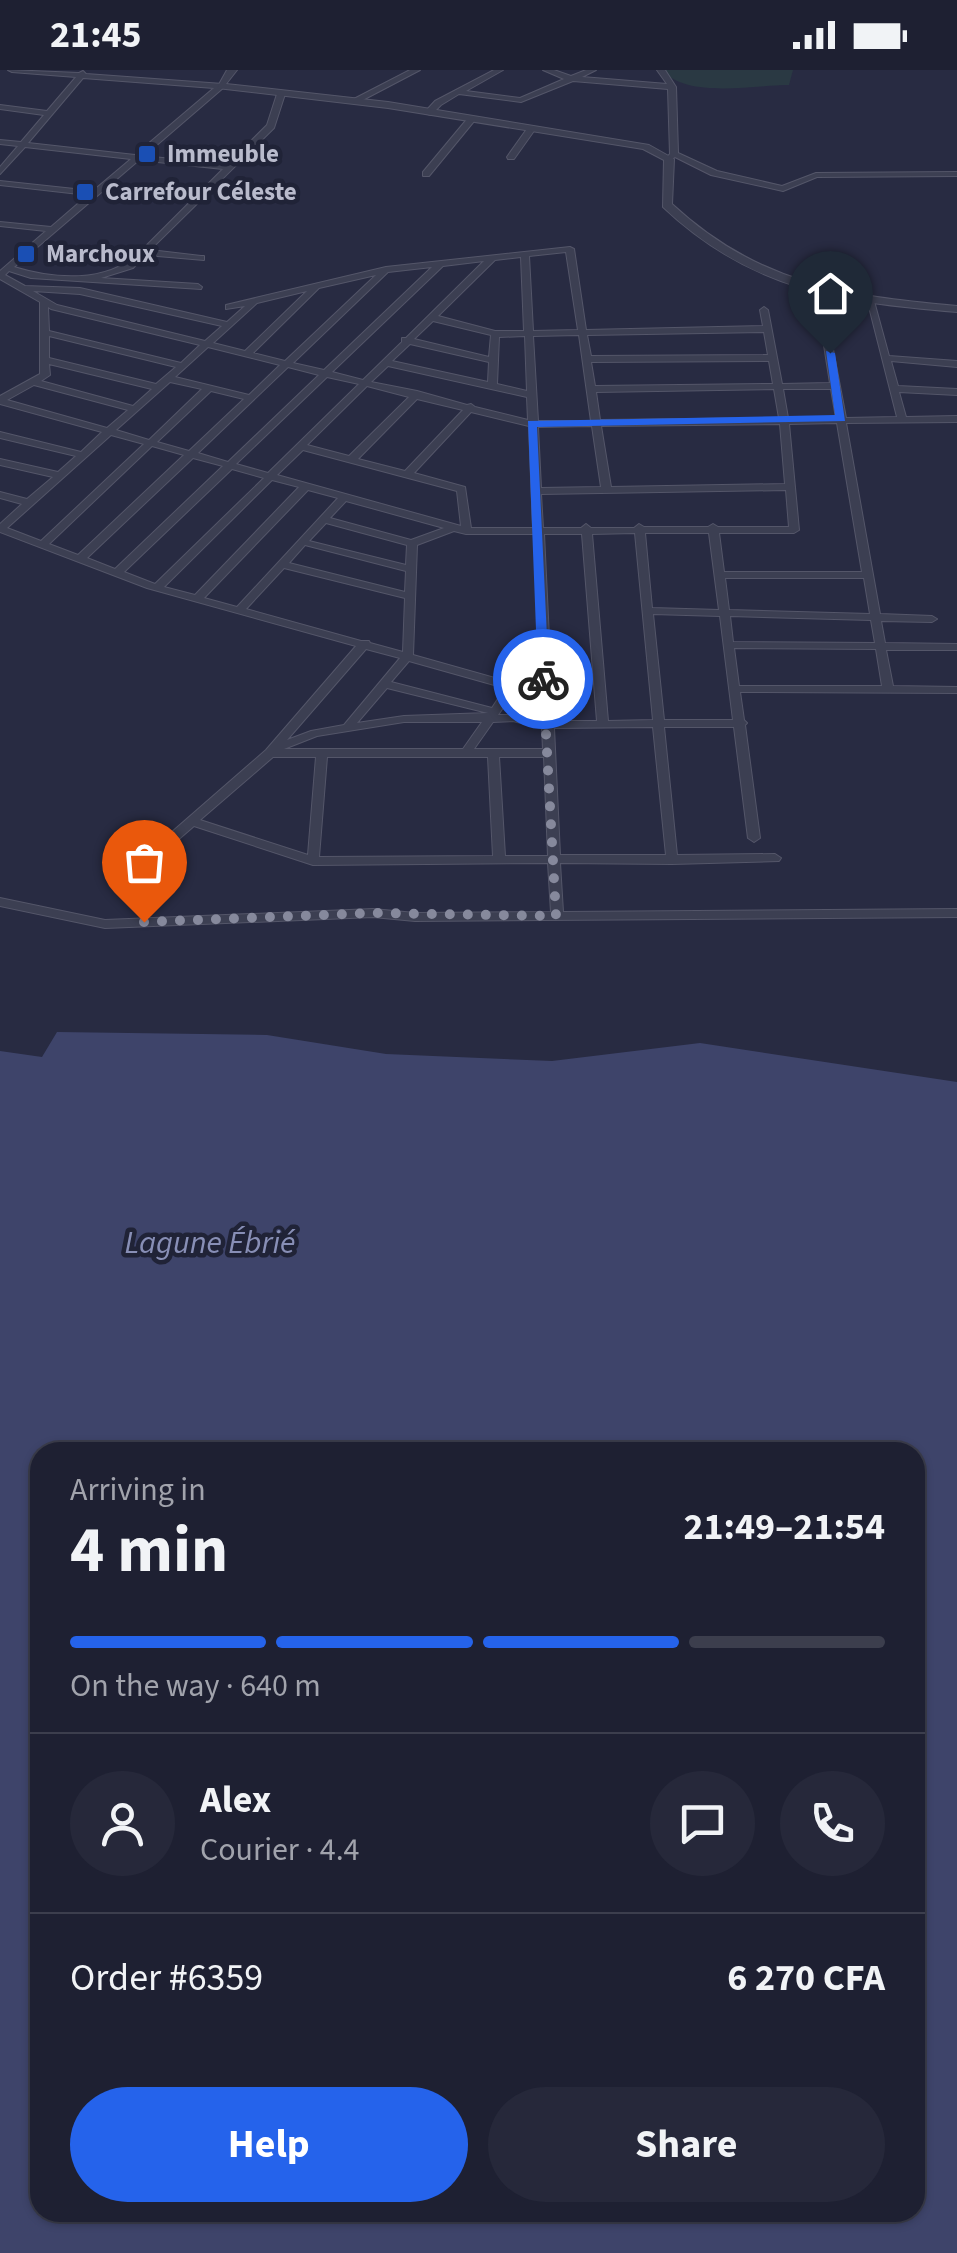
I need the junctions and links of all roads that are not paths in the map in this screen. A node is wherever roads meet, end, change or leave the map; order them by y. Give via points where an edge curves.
1 (12, 70) edge
2 (232, 70) edge
3 (416, 70) edge
4 (498, 70) edge
5 (548, 70) edge
6 (592, 70) edge
7 (661, 70) edge
8 (84, 72) edge
9 (568, 78) junction
10 (220, 86) junction
11 (672, 87) junction
12 (457, 92) junction
13 (281, 94) junction
14 (354, 102) junction
15 (0, 107) edge
16 (48, 113) junction
17 (428, 113) junction
18 (471, 120) junction
19 (532, 128) junction
20 (0, 142) edge
21 (21, 145) junction
22 (139, 156) junction
23 (671, 156) junction
24 (511, 157) dead end
25 (226, 168) junction
26 (0, 172) edge
27 (426, 174) dead end
28 (957, 174) edge
29 (0, 183) edge
30 (90, 193) junction
31 (0, 224) edge
32 (48, 229) junction
33 (141, 252) junction
34 (525, 253) junction
35 (493, 256) junction
36 (201, 258) dead end
37 (440, 263) junction
38 (386, 270) junction
39 (2, 273) edge
40 (94, 277) junction
41 (318, 286) junction
42 (198, 287) dead end
43 (22, 288) junction
44 (255, 301) junction
45 (870, 301) junction
46 (44, 302) junction
47 (229, 307) dead end
48 (957, 309) edge
49 (764, 310) dead end
50 (430, 316) junction
51 (824, 320) dead end
52 (230, 325) junction
53 (767, 329) junction
54 (43, 332) junction
55 (582, 332) junction
56 (496, 334) junction
57 (530, 334) junction
58 (406, 340) junction
59 (209, 344) junction
60 (247, 354) junction
61 (772, 358) junction
62 (885, 358) junction
63 (586, 359) junction
64 (46, 360) junction
65 (492, 360) junction
66 (384, 362) junction
67 (285, 363) junction
68 (957, 364) edge
69 (184, 366) junction
70 (326, 372) junction
71 (170, 379) junction
72 (366, 381) junction
73 (34, 382) junction
74 (492, 386) junction
75 (835, 386) junction
76 (777, 387) junction
77 (160, 388) junction
78 (209, 388) junction
79 (591, 389) junction
80 (894, 390) junction
81 (957, 392) edge
82 (417, 394) junction
83 (528, 394) junction
84 (247, 398) junction
85 (0, 400) edge
86 (470, 407) junction
87 (135, 409) junction
88 (841, 418) junction
89 (957, 419) edge
90 (902, 420) junction
91 (784, 421) junction
92 (596, 423) junction
93 (532, 424) junction
94 (108, 431) junction
95 (0, 435) edge
96 (147, 443) junction
97 (303, 446) junction
98 (187, 454) junction
99 (83, 455) junction
100 (352, 459) junction
101 (0, 462) edge
102 (230, 465) junction
103 (407, 475) junction
104 (61, 476) junction
105 (272, 478) junction
106 (305, 487) junction
107 (791, 487) junction
108 (606, 489) junction
109 (537, 491) junction
110 (0, 495) edge
111 (345, 496) junction
112 (30, 503) junction
113 (324, 519) junction
114 (586, 527) junction
115 (639, 527) junction
116 (713, 527) junction
117 (536, 528) junction
118 (460, 529) junction
119 (303, 542) junction
120 (412, 543) junction
121 (43, 544) junction
122 (79, 560) junction
123 (282, 564) junction
124 (412, 569) junction
125 (116, 573) junction
126 (720, 574) junction
127 (868, 575) junction
128 (159, 586) junction
129 (410, 596) junction
130 (199, 597) junction
131 (241, 608) junction
132 (725, 610) junction
133 (646, 611) junction
134 (876, 616) junction
135 (932, 619) dead end
136 (365, 643) junction
137 (730, 644) junction
138 (880, 646) junction
139 (957, 647) edge
140 (408, 655) junction
141 (385, 684) junction
142 (512, 686) junction
143 (736, 689) junction
144 (888, 690) junction
145 (957, 690) edge
146 (544, 695) junction
147 (493, 715) junction
148 (741, 723) junction
149 (603, 724) junction
150 (657, 724) junction
151 (546, 726) junction
152 (348, 727) junction
153 (271, 752) junction
154 (322, 753) junction
155 (466, 753) junction
156 (493, 753) junction
157 (547, 753) junction
158 (191, 821) junction
159 (754, 838) dead end
160 (161, 848) dead end
161 (775, 858) dead end
162 (554, 859) junction
163 (313, 860) junction
164 (499, 860) junction
165 (672, 860) junction
166 (0, 902) edge
167 (957, 913) edge
168 (556, 916) junction

1 - 8 street
2 - 10 street
3 - 14 street
4 - 12 street
5 - 9 street
6 - 9 street
7 - 11 street
8 - 10 street
8 - 16 street
9 - 11 street
9 - 12 street via 521,100
10 - 13 street
10 - 22 street
11 - 23 street
12 - 17 street
13 - 14 street
13 - 25 street via 271,126
14 - 17 street
15 - 16 street
16 - 21 street
17 - 18 street
18 - 19 street
18 - 27 street
19 - 23 street via 613,139
19 - 24 street
20 - 21 street
21 - 22 street
21 - 26 street
22 - 25 street
22 - 30 street
23 - 28 street via 783,189 816,175
23 - 45 street via 667,206 680,220 761,271
25 - 33 street
29 - 30 street
30 - 32 street
31 - 32 street
32 - 39 street
33 - 36 street
33 - 40 street via 130,266
34 - 35 street
34 - 55 street via 570,249
34 - 57 street
35 - 37 street
35 - 50 street
37 - 38 street
37 - 70 street
38 - 41 street
38 - 67 street
39 - 40 street
39 - 43 street
40 - 42 street
41 - 44 street
41 - 60 street
43 - 46 street
43 - 52 street via 80,291
44 - 47 street
44 - 52 street
45 - 48 street
45 - 62 street
46 - 54 street
46 - 59 street
49 - 53 street
50 - 56 street
50 - 58 street
51 - 75 street
52 - 59 street
53 - 55 street
53 - 61 street
54 - 64 street
54 - 69 street
55 - 57 street
55 - 63 street
56 - 57 street
56 - 65 street
57 - 83 street
58 - 65 street
58 - 66 street
59 - 60 street
59 - 69 street
60 - 67 street
61 - 63 street
61 - 76 street
62 - 68 street
62 - 80 street
63 - 79 street
64 - 73 street via 46,375
64 - 77 street
65 - 74 street
66 - 72 street
66 - 74 street
67 - 70 street
67 - 84 street
69 - 71 street
70 - 72 street
70 - 102 street
71 - 77 street
71 - 78 street
72 - 82 street
72 - 97 street
73 - 85 street
73 - 87 street
74 - 83 street
75 - 76 street
75 - 88 street
76 - 79 street
76 - 91 street
77 - 87 street
78 - 84 street
78 - 96 street
79 - 92 street
80 - 81 street
80 - 90 street
82 - 86 street
82 - 100 street
83 - 93 street
84 - 98 street
85 - 94 street
86 - 93 street
86 - 103 street
87 - 94 street
88 - 90 street
88 - 91 street
88 - 127 street
89 - 90 street
91 - 92 street
91 - 107 street
92 - 93 street
92 - 108 street
93 - 109 street
94 - 96 street
94 - 99 street
95 - 99 street
96 - 98 street
96 - 121 street
97 - 100 street
97 - 105 street
98 - 102 street
98 - 122 street
99 - 104 street
100 - 103 street
101 - 104 street
102 - 105 street
102 - 125 street
103 - 118 street via 462,489
104 - 112 street
105 - 106 street
105 - 128 street
106 - 111 street
106 - 130 street
107 - 108 street
107 - 116 street via 794,530
108 - 109 street
109 - 117 street
110 - 112 street
111 - 113 street
111 - 118 street
112 - 121 street via 0,529
113 - 119 street
113 - 120 street
114 - 115 street
114 - 117 street
114 - 149 street
115 - 116 street
115 - 133 street
116 - 126 street
117 - 118 street
117 - 146 street
118 - 120 street
119 - 123 street
119 - 124 street
120 - 124 street
121 - 122 street
122 - 125 street
123 - 129 street
123 - 131 street
124 - 129 street
125 - 128 street
126 - 127 street
126 - 132 street
127 - 134 street
128 - 130 street
129 - 140 street
130 - 131 street
131 - 136 street
132 - 133 street
132 - 134 street
132 - 137 street
133 - 150 street
134 - 135 street
134 - 138 street
136 - 140 street
136 - 153 street
137 - 138 street
137 - 143 street
138 - 139 street
138 - 144 street
140 - 141 street
140 - 142 street
141 - 147 street
141 - 152 street
142 - 146 street
142 - 147 street
143 - 144 street
143 - 148 street
144 - 145 street
146 - 151 street
147 - 151 street
147 - 152 street
147 - 155 street
148 - 150 street
148 - 159 street
149 - 150 street
149 - 151 street
150 - 165 street
151 - 157 street
152 - 153 street via 296,738
153 - 154 street
153 - 158 street
154 - 155 street
154 - 163 street
155 - 156 street
156 - 157 street
156 - 164 street
157 - 162 street
158 - 160 street
158 - 163 street
161 - 165 street
162 - 164 street
162 - 165 street
162 - 168 street
163 - 164 street
166 - 168 street via 106,924 373,913
167 - 168 street

